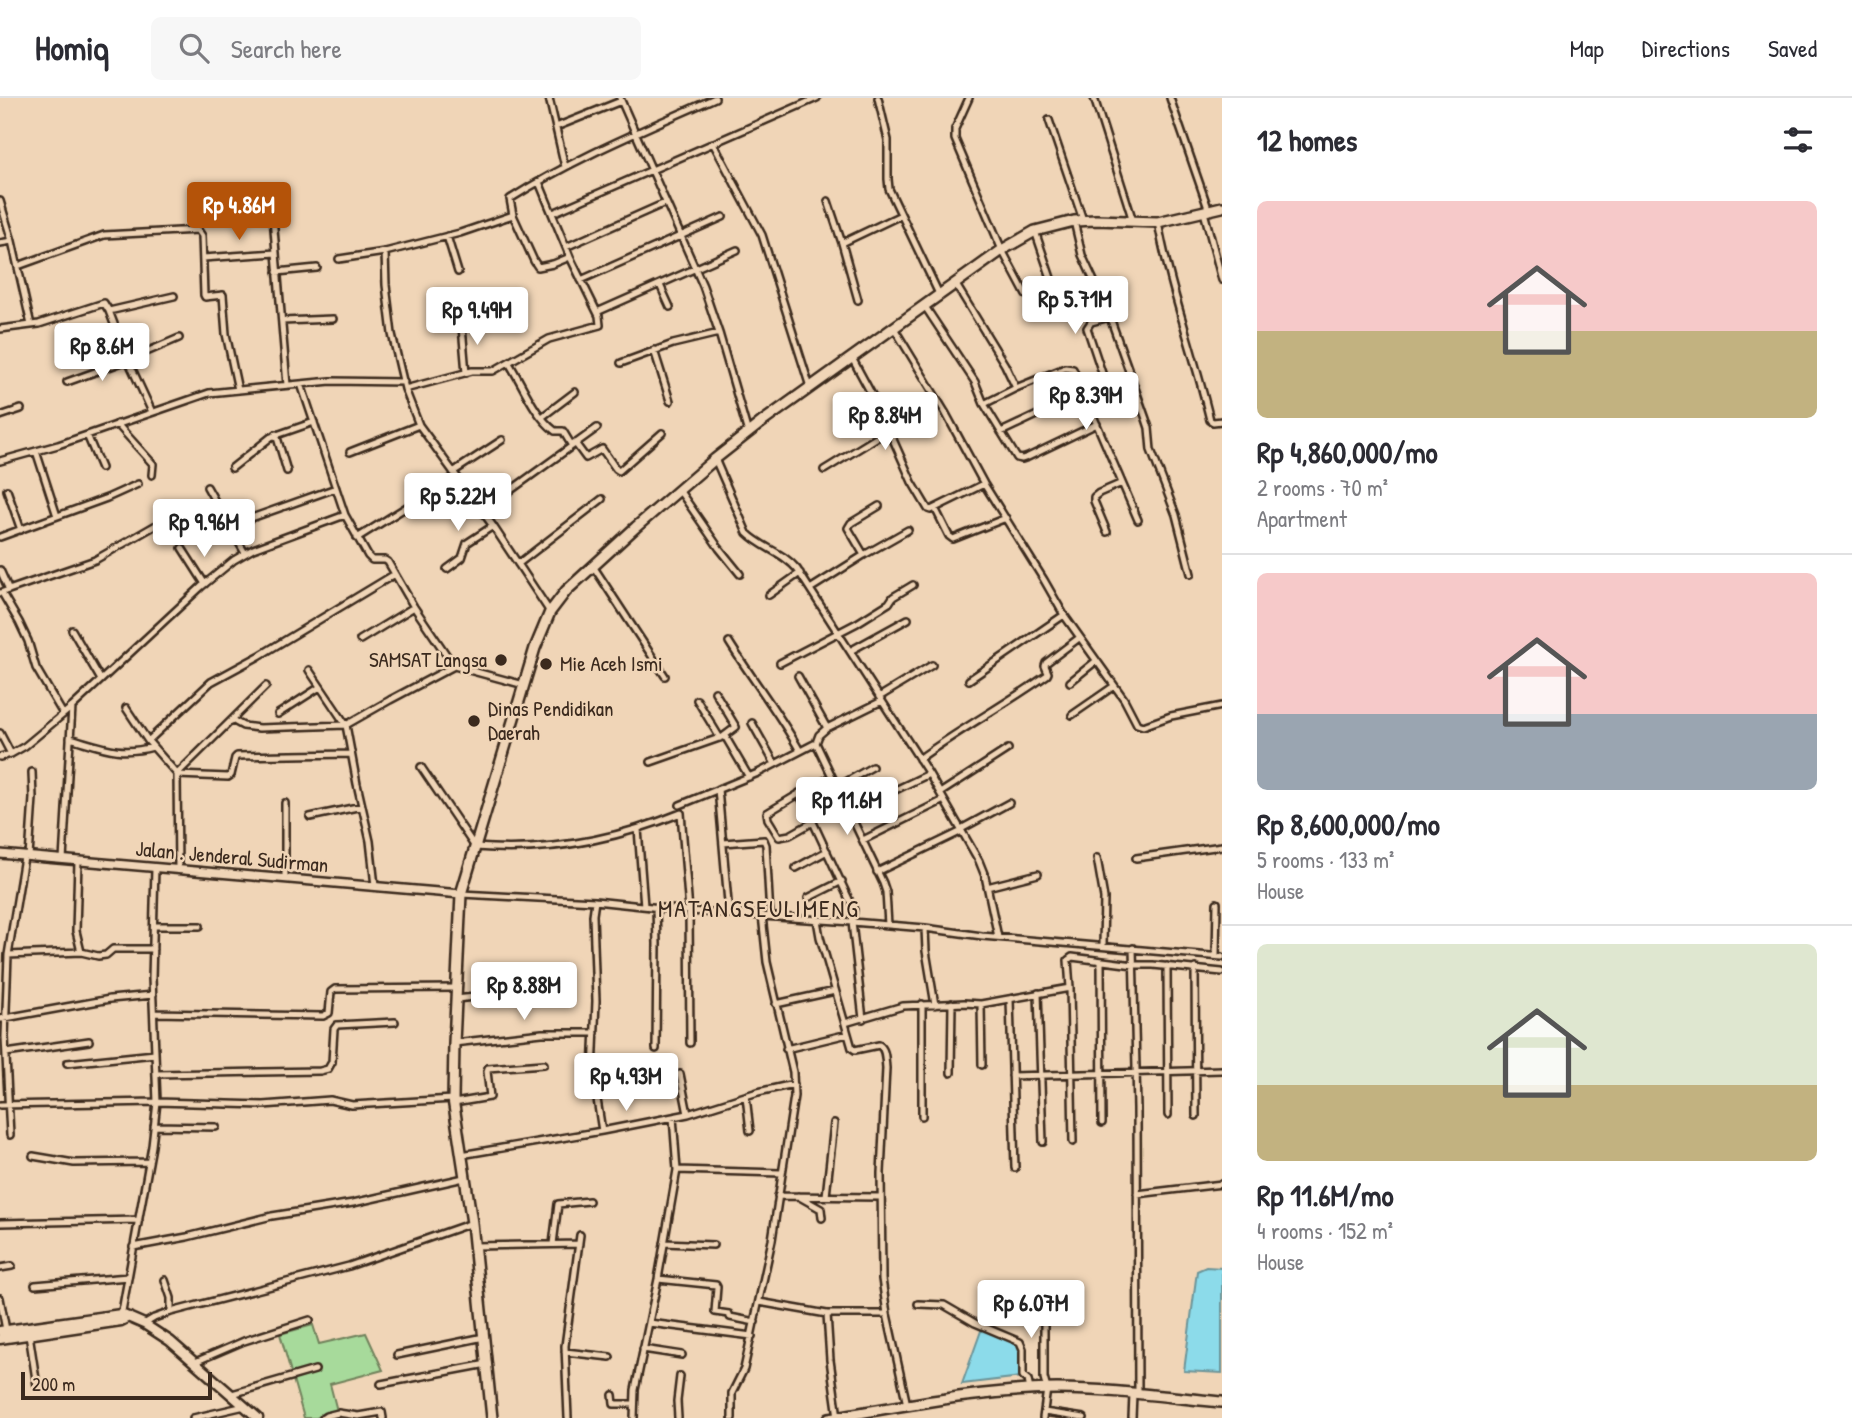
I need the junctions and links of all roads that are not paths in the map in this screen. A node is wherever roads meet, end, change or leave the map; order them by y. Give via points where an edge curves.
1 (549, 98) edge
2 (715, 98) edge
3 (817, 98) edge
4 (878, 98) edge
5 (969, 98) edge
6 (1094, 98) edge
7 (1171, 98) edge
8 (620, 99) edge
9 (1049, 120) dead end
10 (556, 127) junction
11 (635, 133) junction
12 (713, 143) junction
13 (565, 167) junction
14 (652, 170) junction
15 (539, 181) junction
16 (0, 201) edge
17 (828, 201) dead end
18 (665, 202) junction
19 (1222, 207) edge
20 (1206, 211) junction
21 (553, 213) junction
22 (513, 215) junction
23 (901, 215) junction
24 (273, 217) dead end
25 (723, 217) dead end
26 (1078, 220) junction
27 (1133, 221) junction
28 (1158, 222) junction
29 (1035, 231) junction
30 (681, 235) junction
31 (447, 236) junction
32 (12, 242) junction
33 (0, 243) edge
34 (842, 243) junction
35 (566, 247) junction
36 (737, 250) dead end
37 (1002, 250) junction
38 (385, 252) junction
39 (276, 253) junction
40 (570, 257) junction
41 (203, 258) junction
42 (339, 259) dead end
43 (18, 266) junction
44 (695, 267) junction
45 (317, 268) dead end
46 (277, 271) junction
47 (458, 272) dead end
48 (582, 280) junction
49 (1222, 280) edge
50 (1052, 281) dead end
51 (955, 283) junction
52 (660, 285) junction
53 (939, 294) junction
54 (1026, 295) dead end
55 (174, 296) dead end
56 (858, 300) dead end
57 (924, 305) junction
58 (491, 306) dead end
59 (670, 307) dead end
60 (109, 311) junction
61 (597, 312) junction
62 (1110, 317) junction
63 (333, 319) dead end
64 (282, 321) junction
65 (31, 325) junction
66 (894, 328) junction
67 (0, 329) edge
68 (719, 333) junction
69 (179, 338) dead end
70 (654, 351) junction
71 (852, 358) junction
72 (128, 360) junction
73 (509, 363) junction
74 (621, 363) dead end
75 (466, 373) junction
76 (67, 382) dead end
77 (1105, 382) dead end
78 (301, 384) junction
79 (287, 386) junction
80 (405, 386) junction
81 (810, 387) junction
82 (1016, 388) junction
83 (237, 390) junction
84 (575, 392) dead end
85 (1084, 393) junction
86 (670, 401) dead end
87 (984, 404) junction
88 (21, 409) dead end
89 (152, 412) junction
90 (0, 416) edge
91 (542, 417) junction
92 (1222, 421) edge
93 (314, 422) junction
94 (117, 424) junction
95 (1097, 424) junction
96 (419, 425) junction
97 (597, 428) dead end
98 (889, 430) junction
99 (748, 432) junction
100 (1001, 432) junction
101 (662, 433) dead end
102 (87, 435) junction
103 (276, 435) junction
104 (502, 440) dead end
105 (573, 445) junction
106 (36, 451) junction
107 (350, 452) dead end
108 (715, 459) junction
109 (0, 461) edge
110 (101, 468) dead end
111 (232, 468) dead end
112 (824, 470) dead end
113 (287, 471) dead end
114 (455, 474) junction
115 (152, 475) dead end
116 (1122, 483) junction
117 (138, 484) dead end
118 (984, 484) junction
119 (207, 487) dead end
120 (336, 488) junction
121 (6, 490) dead end
122 (679, 490) junction
123 (602, 499) dead end
124 (879, 506) dead end
125 (935, 508) junction
126 (184, 509) dead end
127 (482, 511) junction
128 (345, 515) junction
129 (57, 516) junction
130 (1006, 518) junction
131 (1138, 520) dead end
132 (229, 526) junction
133 (493, 526) junction
134 (21, 530) junction
135 (908, 530) dead end
136 (1107, 532) dead end
137 (0, 537) edge
138 (357, 538) junction
139 (181, 548) dead end
140 (245, 554) junction
141 (864, 555) junction
142 (518, 564) junction
143 (593, 566) junction
144 (447, 569) dead end
145 (0, 570) edge
146 (800, 573) junction
147 (395, 574) junction
148 (740, 574) dead end
149 (1191, 574) dead end
150 (205, 584) junction
151 (912, 585) dead end
152 (810, 589) junction
153 (9, 590) junction
154 (1, 593) edge
155 (769, 596) dead end
156 (414, 607) junction
157 (550, 612) junction
158 (1063, 615) junction
159 (908, 619) dead end
160 (72, 629) dead end
161 (838, 632) junction
162 (1079, 638) junction
163 (360, 640) dead end
164 (729, 642) dead end
165 (850, 651) junction
166 (1096, 662) junction
167 (780, 663) dead end
168 (932, 665) dead end
169 (454, 666) junction
170 (309, 670) dead end
171 (665, 676) dead end
172 (798, 676) dead end
173 (101, 680) junction
174 (969, 680) dead end
175 (1070, 682) dead end
176 (524, 685) junction
177 (266, 686) dead end
178 (1114, 686) junction
179 (320, 687) junction
180 (715, 692) dead end
181 (697, 699) dead end
182 (881, 699) junction
183 (1222, 706) edge
184 (72, 707) junction
185 (127, 708) dead end
186 (63, 714) junction
187 (278, 714) dead end
188 (1072, 715) dead end
189 (232, 720) junction
190 (752, 723) dead end
191 (346, 725) junction
192 (827, 729) junction
193 (0, 733) edge
194 (722, 737) junction
195 (70, 738) junction
196 (148, 741) junction
197 (816, 743) junction
198 (153, 747) junction
199 (1008, 749) dead end
200 (800, 751) junction
201 (11, 754) junction
202 (351, 754) junction
203 (0, 757) edge
204 (919, 759) junction
205 (651, 762) dead end
206 (775, 764) junction
207 (421, 767) dead end
208 (872, 767) dead end
209 (32, 772) dead end
210 (177, 774) junction
211 (929, 774) junction
212 (749, 777) junction
213 (832, 777) junction
214 (837, 787) junction
215 (718, 789) junction
216 (799, 793) junction
217 (940, 793) junction
218 (944, 800) junction
219 (285, 803) dead end
220 (1009, 803) dead end
221 (680, 805) dead end
222 (362, 806) junction
223 (849, 813) junction
224 (310, 817) dead end
225 (813, 822) junction
226 (638, 829) junction
227 (961, 830) junction
228 (863, 840) junction
229 (723, 843) junction
230 (1222, 846) edge
231 (475, 847) junction
232 (827, 851) junction
233 (0, 854) edge
234 (27, 857) junction
235 (1097, 858) dead end
236 (1136, 858) dead end
237 (63, 860) junction
238 (78, 861) junction
239 (796, 867) dead end
240 (155, 868) junction
241 (178, 870) junction
242 (877, 872) junction
243 (1038, 874) dead end
244 (285, 879) junction
245 (842, 881) junction
246 (375, 886) junction
247 (987, 887) junction
248 (461, 894) junction
249 (808, 898) dead end
250 (595, 903) junction
251 (1217, 903) dead end
252 (644, 906) junction
253 (656, 909) junction
254 (689, 912) junction
255 (729, 914) junction
256 (770, 916) junction
257 (762, 918) junction
258 (817, 920) junction
259 (852, 922) junction
260 (888, 925) junction
261 (154, 926) junction
262 (200, 926) dead end
263 (925, 928) junction
264 (998, 937) junction
265 (1068, 943) junction
266 (1103, 945) junction
267 (153, 949) junction
268 (1134, 949) junction
269 (81, 952) junction
270 (8, 956) junction
271 (1219, 956) edge
272 (1101, 961) junction
273 (1134, 962) junction
274 (1068, 964) junction
275 (0, 965) edge
276 (7, 966) junction
277 (1167, 966) junction
278 (1195, 968) junction
279 (1222, 972) edge
280 (457, 988) junction
281 (1070, 988) junction
282 (835, 991) junction
283 (520, 992) dead end
284 (1038, 993) junction
285 (153, 995) junction
286 (456, 999) junction
287 (1010, 999) junction
288 (952, 1003) junction
289 (776, 1004) junction
290 (922, 1004) junction
291 (981, 1004) junction
292 (935, 1005) junction
293 (154, 1013) junction
294 (3, 1019) edge
295 (863, 1019) junction
296 (395, 1022) dead end
297 (845, 1023) junction
298 (595, 1033) junction
299 (848, 1034) junction
300 (89, 1041) dead end
301 (454, 1043) junction
302 (690, 1043) dead end
303 (656, 1049) dead end
304 (786, 1049) junction
305 (6, 1053) junction
306 (155, 1054) junction
307 (67, 1063) dead end
308 (544, 1064) dead end
309 (982, 1065) dead end
310 (1222, 1070) edge
311 (1195, 1071) junction
312 (1136, 1072) junction
313 (1167, 1072) junction
314 (951, 1073) dead end
315 (1101, 1073) junction
316 (156, 1074) junction
317 (680, 1074) dead end
318 (1071, 1074) junction
319 (1041, 1075) junction
320 (1012, 1076) junction
321 (794, 1084) junction
322 (746, 1096) junction
323 (453, 1101) junction
324 (157, 1102) junction
325 (0, 1105) edge
326 (8, 1105) junction
327 (688, 1114) junction
328 (1168, 1115) dead end
329 (922, 1116) dead end
330 (1196, 1116) dead end
331 (673, 1117) junction
332 (834, 1123) dead end
333 (1102, 1123) dead end
334 (154, 1126) junction
335 (216, 1127) dead end
336 (602, 1131) junction
337 (750, 1131) dead end
338 (10, 1135) dead end
339 (1043, 1142) dead end
340 (1073, 1142) dead end
341 (461, 1155) junction
342 (33, 1156) dead end
343 (149, 1162) junction
344 (1015, 1168) dead end
345 (677, 1170) junction
346 (781, 1173) junction
347 (464, 1178) junction
348 (1222, 1184) edge
349 (1137, 1194) junction
350 (778, 1196) junction
351 (798, 1196) junction
352 (826, 1196) junction
353 (880, 1197) junction
354 (589, 1201) dead end
355 (822, 1218) dead end
356 (139, 1220) junction
357 (0, 1223) edge
358 (472, 1223) junction
359 (580, 1235) dead end
360 (554, 1244) junction
361 (579, 1244) junction
362 (664, 1244) junction
363 (713, 1245) dead end
364 (474, 1246) junction
365 (134, 1247) junction
366 (12, 1266) dead end
367 (0, 1268) edge
368 (128, 1277) junction
369 (658, 1279) junction
370 (165, 1280) dead end
371 (35, 1285) dead end
372 (1042, 1287) dead end
373 (0, 1298) edge
374 (759, 1302) junction
375 (918, 1304) dead end
376 (171, 1312) junction
377 (827, 1314) junction
378 (887, 1314) junction
379 (123, 1317) junction
380 (310, 1320) dead end
381 (755, 1322) junction
382 (649, 1323) junction
383 (144, 1324) junction
384 (3, 1330) edge
385 (29, 1335) junction
386 (752, 1336) junction
387 (484, 1337) junction
388 (0, 1339) edge
389 (643, 1349) junction
390 (565, 1352) junction
391 (397, 1355) dead end
392 (682, 1355) dead end
393 (610, 1357) dead end
394 (194, 1362) junction
395 (486, 1364) junction
396 (315, 1370) dead end
397 (680, 1376) dead end
398 (381, 1384) dead end
399 (37, 1385) dead end
400 (1030, 1390) junction
401 (1047, 1390) junction
402 (232, 1394) junction
403 (1136, 1394) junction
404 (613, 1395) dead end
405 (1222, 1402) edge
406 (634, 1404) junction
407 (907, 1405) junction
408 (244, 1406) junction
409 (1043, 1415) edge
410 (833, 1417) edge
411 (195, 1418) edge
412 (258, 1418) edge
413 (323, 1418) edge
414 (383, 1418) edge
415 (492, 1418) edge
416 (568, 1418) edge
417 (634, 1418) edge
418 (678, 1418) edge
419 (732, 1418) edge
420 (1084, 1418) edge
421 (1132, 1418) edge

1 - 10 street
2 - 11 street
3 - 12 street
4 - 23 street via 888,140 888,184
5 - 37 street via 954,136
6 - 27 street
7 - 20 street
8 - 10 street
8 - 11 street
9 - 26 street
10 - 13 street
11 - 13 street
11 - 14 street
12 - 14 street
12 - 81 street via 762,235
13 - 15 street
14 - 18 street
14 - 21 street
15 - 21 street
15 - 22 street via 510,199
16 - 32 street
17 - 34 street
18 - 30 street
18 - 35 street
19 - 20 highway
20 - 28 highway
20 - 49 street
21 - 35 street
22 - 31 street
22 - 40 street via 537,266
23 - 34 street
23 - 53 street
24 - 39 street
25 - 30 street
26 - 27 highway
26 - 29 highway
26 - 62 street via 1082,255
27 - 28 highway
28 - 92 street via 1210,420
29 - 37 highway
29 - 50 street
30 - 44 street
30 - 48 street
31 - 38 street
31 - 47 street
32 - 33 street
32 - 43 street
34 - 56 street
35 - 40 street
36 - 44 street
37 - 51 highway
37 - 54 street
38 - 42 street
38 - 80 street via 391,334
39 - 41 street
39 - 46 street
40 - 48 street
41 - 43 street via 201,233 192,230 104,235
41 - 83 street via 204,296 223,295
43 - 65 street
44 - 52 street
44 - 68 street
45 - 46 street
46 - 64 street
48 - 61 street
51 - 53 highway
51 - 82 street
52 - 59 street
52 - 61 street
53 - 57 highway
55 - 60 street
57 - 66 highway
57 - 87 street via 971,374
58 - 75 street via 461,315
60 - 65 street via 102,303
60 - 72 street
61 - 73 street via 599,326 549,339
62 - 77 street via 1091,322 1087,328
62 - 149 street via 1148,425 1151,450 1176,515
63 - 64 street
64 - 79 street
65 - 67 street
66 - 71 highway
66 - 118 street
68 - 70 street
68 - 99 street
69 - 72 street
70 - 74 street
70 - 86 street
71 - 81 highway
71 - 98 street
72 - 76 street
72 - 89 street
73 - 75 street via 491,372
73 - 91 street
75 - 80 street
78 - 79 street
78 - 80 street via 346,380
78 - 93 street
79 - 83 street
80 - 96 street
81 - 99 highway
82 - 85 street via 1070,368
82 - 87 street
83 - 89 street via 209,393
84 - 91 street
85 - 95 street
85 - 100 street
87 - 100 street
88 - 90 street
89 - 94 street
91 - 105 street via 555,432 563,431
93 - 103 street
93 - 120 street
94 - 102 street
94 - 115 street via 153,464
95 - 100 street via 1023,459 1017,458
95 - 116 street
96 - 107 street
96 - 114 street
97 - 105 street
98 - 112 street
98 - 125 street via 920,496 928,509
99 - 108 highway
101 - 105 street via 620,471 603,450 586,458
102 - 106 street
102 - 110 street
103 - 111 street
103 - 113 street
104 - 114 street
105 - 127 street
106 - 109 street
106 - 129 street
108 - 122 highway
108 - 146 street via 747,533 789,560
114 - 127 street
114 - 138 street
116 - 131 street
116 - 136 street via 1094,497
117 - 129 street
118 - 125 street
118 - 130 street
119 - 132 street
120 - 128 street
120 - 132 street
121 - 134 street
122 - 143 highway
122 - 148 street
123 - 142 street
124 - 141 street via 848,528
125 - 130 street via 953,540
126 - 153 street via 95,560
127 - 133 street
128 - 138 street
128 - 140 street
129 - 134 street
130 - 158 street
132 - 140 street
133 - 142 street
133 - 144 street via 467,543 462,558
134 - 137 street
135 - 141 street
138 - 147 street via 372,560 385,560
139 - 150 street
140 - 150 street
141 - 152 street
142 - 157 street
143 - 157 highway
143 - 171 street
145 - 153 street
146 - 152 street
146 - 155 street
147 - 156 street
147 - 196 street via 211,682
150 - 173 street
151 - 161 street
152 - 161 street
153 - 154 street
154 - 186 street
156 - 163 street
156 - 169 street
157 - 176 highway
158 - 162 street
158 - 174 street
159 - 165 street
160 - 173 street
161 - 165 street
161 - 167 street
162 - 166 street
162 - 204 street via 1046,662 1047,676
164 - 200 street
165 - 182 street
166 - 175 street
166 - 178 street
168 - 182 street
169 - 176 street
169 - 191 street
170 - 179 street
172 - 192 street
173 - 184 street
176 - 231 highway
177 - 189 street
178 - 183 street via 1141,726
178 - 188 street
179 - 187 street
179 - 191 street
180 - 194 street via 736,727
181 - 194 street
182 - 192 street
182 - 204 street
184 - 186 street
184 - 195 street
185 - 196 street
186 - 201 street
189 - 191 street via 259,728
189 - 210 street
190 - 206 street
191 - 202 street
192 - 197 street
193 - 201 street
194 - 205 street
194 - 212 street via 729,740
195 - 198 street via 121,752
195 - 237 street
196 - 198 street
197 - 200 street
197 - 213 street
198 - 210 street
199 - 217 street
200 - 206 street
201 - 203 street
202 - 210 street via 237,756 228,777
202 - 222 street
204 - 211 street
206 - 212 street
207 - 231 street
208 - 214 street
209 - 234 street
210 - 241 street
211 - 217 street
211 - 223 street
212 - 215 street
213 - 214 street
213 - 216 street
214 - 223 street
215 - 221 street
215 - 229 street
216 - 225 street
216 - 225 street via 767,813 768,819 780,838
217 - 218 street
218 - 227 street
218 - 228 street
219 - 244 street
220 - 227 street
222 - 224 street
222 - 246 street
223 - 228 street
225 - 232 street
226 - 231 street via 554,846
226 - 252 street
226 - 254 street via 681,813
227 - 242 street
227 - 247 street
228 - 242 street
229 - 255 street
229 - 256 street via 764,840
230 - 236 street
231 - 248 highway
232 - 239 street
232 - 245 street
233 - 234 street, Jalan . Jenderal Sudirman
234 - 237 street, Jalan . Jenderal Sudirman
234 - 270 street
235 - 266 street via 1104,898
237 - 238 street, Jalan . Jenderal Sudirman
238 - 240 street, Jalan . Jenderal Sudirman
238 - 269 street via 76,931
240 - 241 street, Jalan . Jenderal Sudirman
240 - 261 street
241 - 244 street, Jalan . Jenderal Sudirman
242 - 260 street via 886,892
243 - 247 street
244 - 246 street, Jalan . Jenderal Sudirman
245 - 249 street
245 - 259 street via 854,910
246 - 248 street, Jalan . Jenderal Sudirman
247 - 264 street
248 - 250 street
248 - 280 highway
250 - 252 street
250 - 298 street
251 - 271 street
252 - 253 street
253 - 254 street
253 - 303 street
254 - 255 street
254 - 302 street
255 - 257 street
256 - 257 street
256 - 258 street
257 - 289 street
258 - 259 street
258 - 282 street
259 - 260 street
259 - 295 street
260 - 263 street
261 - 262 street
261 - 267 street
263 - 264 street
263 - 292 street
264 - 265 street
265 - 266 street
265 - 274 street
266 - 268 street
267 - 269 street via 113,949 97,956
267 - 285 street
268 - 271 street
268 - 273 street
269 - 270 street
270 - 276 street
272 - 273 street
272 - 274 street via 1072,957
272 - 315 street
273 - 277 street
273 - 312 street
274 - 281 street
275 - 276 street
276 - 294 street
277 - 278 street
277 - 313 street
278 - 279 street
278 - 311 street
280 - 286 highway
280 - 293 street via 335,989 329,1013 323,1016
281 - 284 street
281 - 318 street
282 - 289 street
282 - 297 street
283 - 286 street
284 - 287 street
284 - 319 street
285 - 293 street
285 - 294 street
286 - 301 highway
287 - 291 street
287 - 320 street
288 - 291 street
288 - 292 street
288 - 314 street
289 - 304 street
290 - 292 street
290 - 295 street
290 - 329 street
291 - 309 street
293 - 306 street
294 - 305 street
295 - 297 street
296 - 316 street via 337,1026 332,1062 320,1071
297 - 299 street
298 - 301 street via 542,1033
298 - 336 street via 593,1074
299 - 304 street
299 - 353 street via 854,1050 879,1045 884,1052
300 - 305 street
301 - 323 highway
304 - 321 street
305 - 326 street
306 - 307 street
306 - 316 street
308 - 323 street via 489,1068 490,1097
310 - 311 street
311 - 313 street
311 - 330 street
312 - 313 street
312 - 315 street
312 - 349 street
313 - 328 street
315 - 318 street
315 - 333 street
316 - 324 street
317 - 327 street
318 - 319 street
318 - 340 street
319 - 320 street
319 - 339 street
320 - 344 street
321 - 322 street
321 - 346 street
322 - 327 street
322 - 337 street
323 - 324 street via 352,1105 330,1100 262,1105
323 - 341 highway
324 - 326 street
324 - 334 street
325 - 326 street
326 - 338 street
327 - 331 street
331 - 336 street
331 - 345 street
332 - 352 street
334 - 335 street
334 - 343 street
336 - 341 street
341 - 347 highway
342 - 343 street via 74,1163
343 - 356 street
345 - 346 street
345 - 362 street
346 - 350 street
347 - 358 highway
347 - 365 street
348 - 349 street
349 - 403 street
350 - 351 street
350 - 374 street
351 - 352 street
351 - 355 street via 821,1209
352 - 353 street
353 - 378 street
354 - 360 street via 558,1204
356 - 357 street
356 - 365 street
358 - 364 highway
358 - 376 street via 348,1266
359 - 361 street
360 - 361 street
360 - 364 street
361 - 390 street
362 - 363 street
362 - 369 street
364 - 387 highway
365 - 368 street
366 - 367 street
368 - 371 street
368 - 379 street
369 - 381 street via 716,1285 714,1312
369 - 382 street
370 - 376 street
372 - 401 street
373 - 384 street
374 - 377 street
374 - 381 street
375 - 400 street via 944,1305 1021,1343 1023,1376
376 - 383 street
377 - 378 street
377 - 410 street
378 - 407 street
379 - 383 main road
379 - 384 main road
379 - 385 main road
380 - 394 street
381 - 386 street
382 - 386 street
382 - 389 street
383 - 394 main road
385 - 388 main road
385 - 399 street
386 - 419 street via 732,1393
387 - 391 street
387 - 395 highway
389 - 392 street
389 - 406 street
390 - 393 street
390 - 416 street
394 - 402 main road
395 - 398 street
395 - 415 highway
396 - 402 street
397 - 418 street
400 - 401 highway
400 - 407 highway
401 - 403 highway
401 - 409 street
402 - 408 main road
403 - 405 highway
403 - 421 street
404 - 406 street via 614,1404
406 - 417 street
407 - 410 highway
408 - 411 street
408 - 412 main road
409 - 420 street
413 - 414 street via 382,1412

